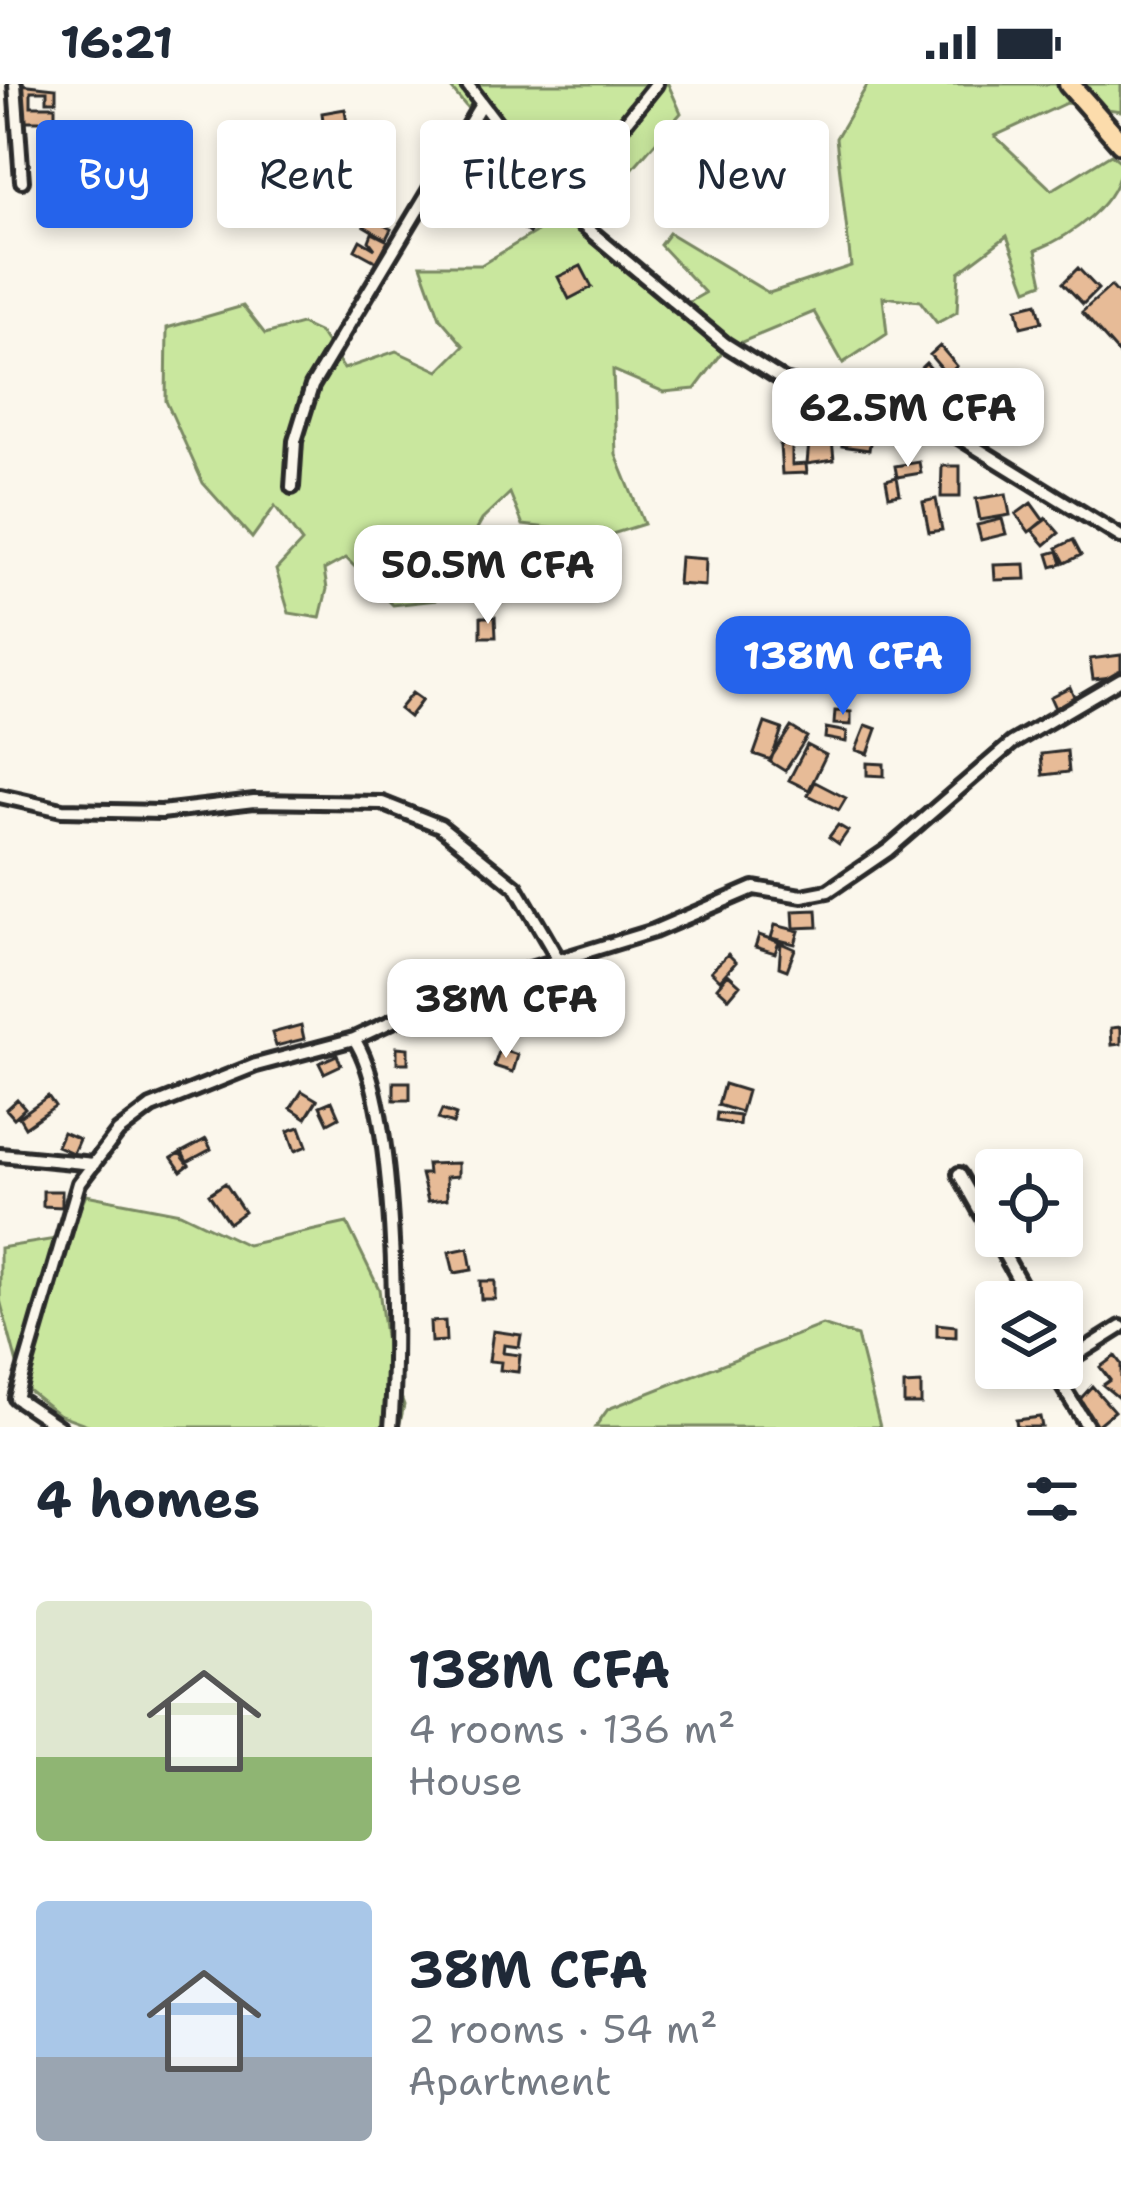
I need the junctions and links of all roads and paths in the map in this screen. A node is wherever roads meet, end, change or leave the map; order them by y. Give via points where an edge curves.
1 (15, 84) edge
2 (467, 84) edge
3 (656, 84) edge
4 (1069, 84) edge
5 (480, 106) junction
6 (491, 120) edge
7 (627, 120) edge
8 (1121, 143) edge
9 (22, 181) dead end
10 (586, 228) edge
11 (292, 487) dead end
12 (1121, 537) edge
13 (1121, 679) edge
14 (0, 796) edge
15 (558, 959) junction
16 (354, 1039) junction
17 (0, 1155) edge
18 (94, 1164) junction
19 (959, 1174) dead end
20 (1018, 1281) edge
21 (1121, 1327) edge
22 (1083, 1350) edge
23 (1067, 1389) edge
24 (59, 1427) edge
25 (391, 1427) edge
26 (1088, 1427) edge

1 - 9 street
2 - 5 street
3 - 7 street
4 - 8 highway
5 - 6 street
5 - 11 street via 312,386
10 - 12 street via 725,344 784,382 944,428
13 - 15 street via 1012,743 828,891 802,896 754,888 654,931
14 - 15 street via 62,810 382,803 440,826 516,887
15 - 16 street via 455,992
16 - 18 street via 256,1065 151,1107
16 - 25 street via 384,1168 396,1314
17 - 18 street
18 - 24 street via 59,1240 16,1399
19 - 20 street
21 - 22 street
23 - 26 street

